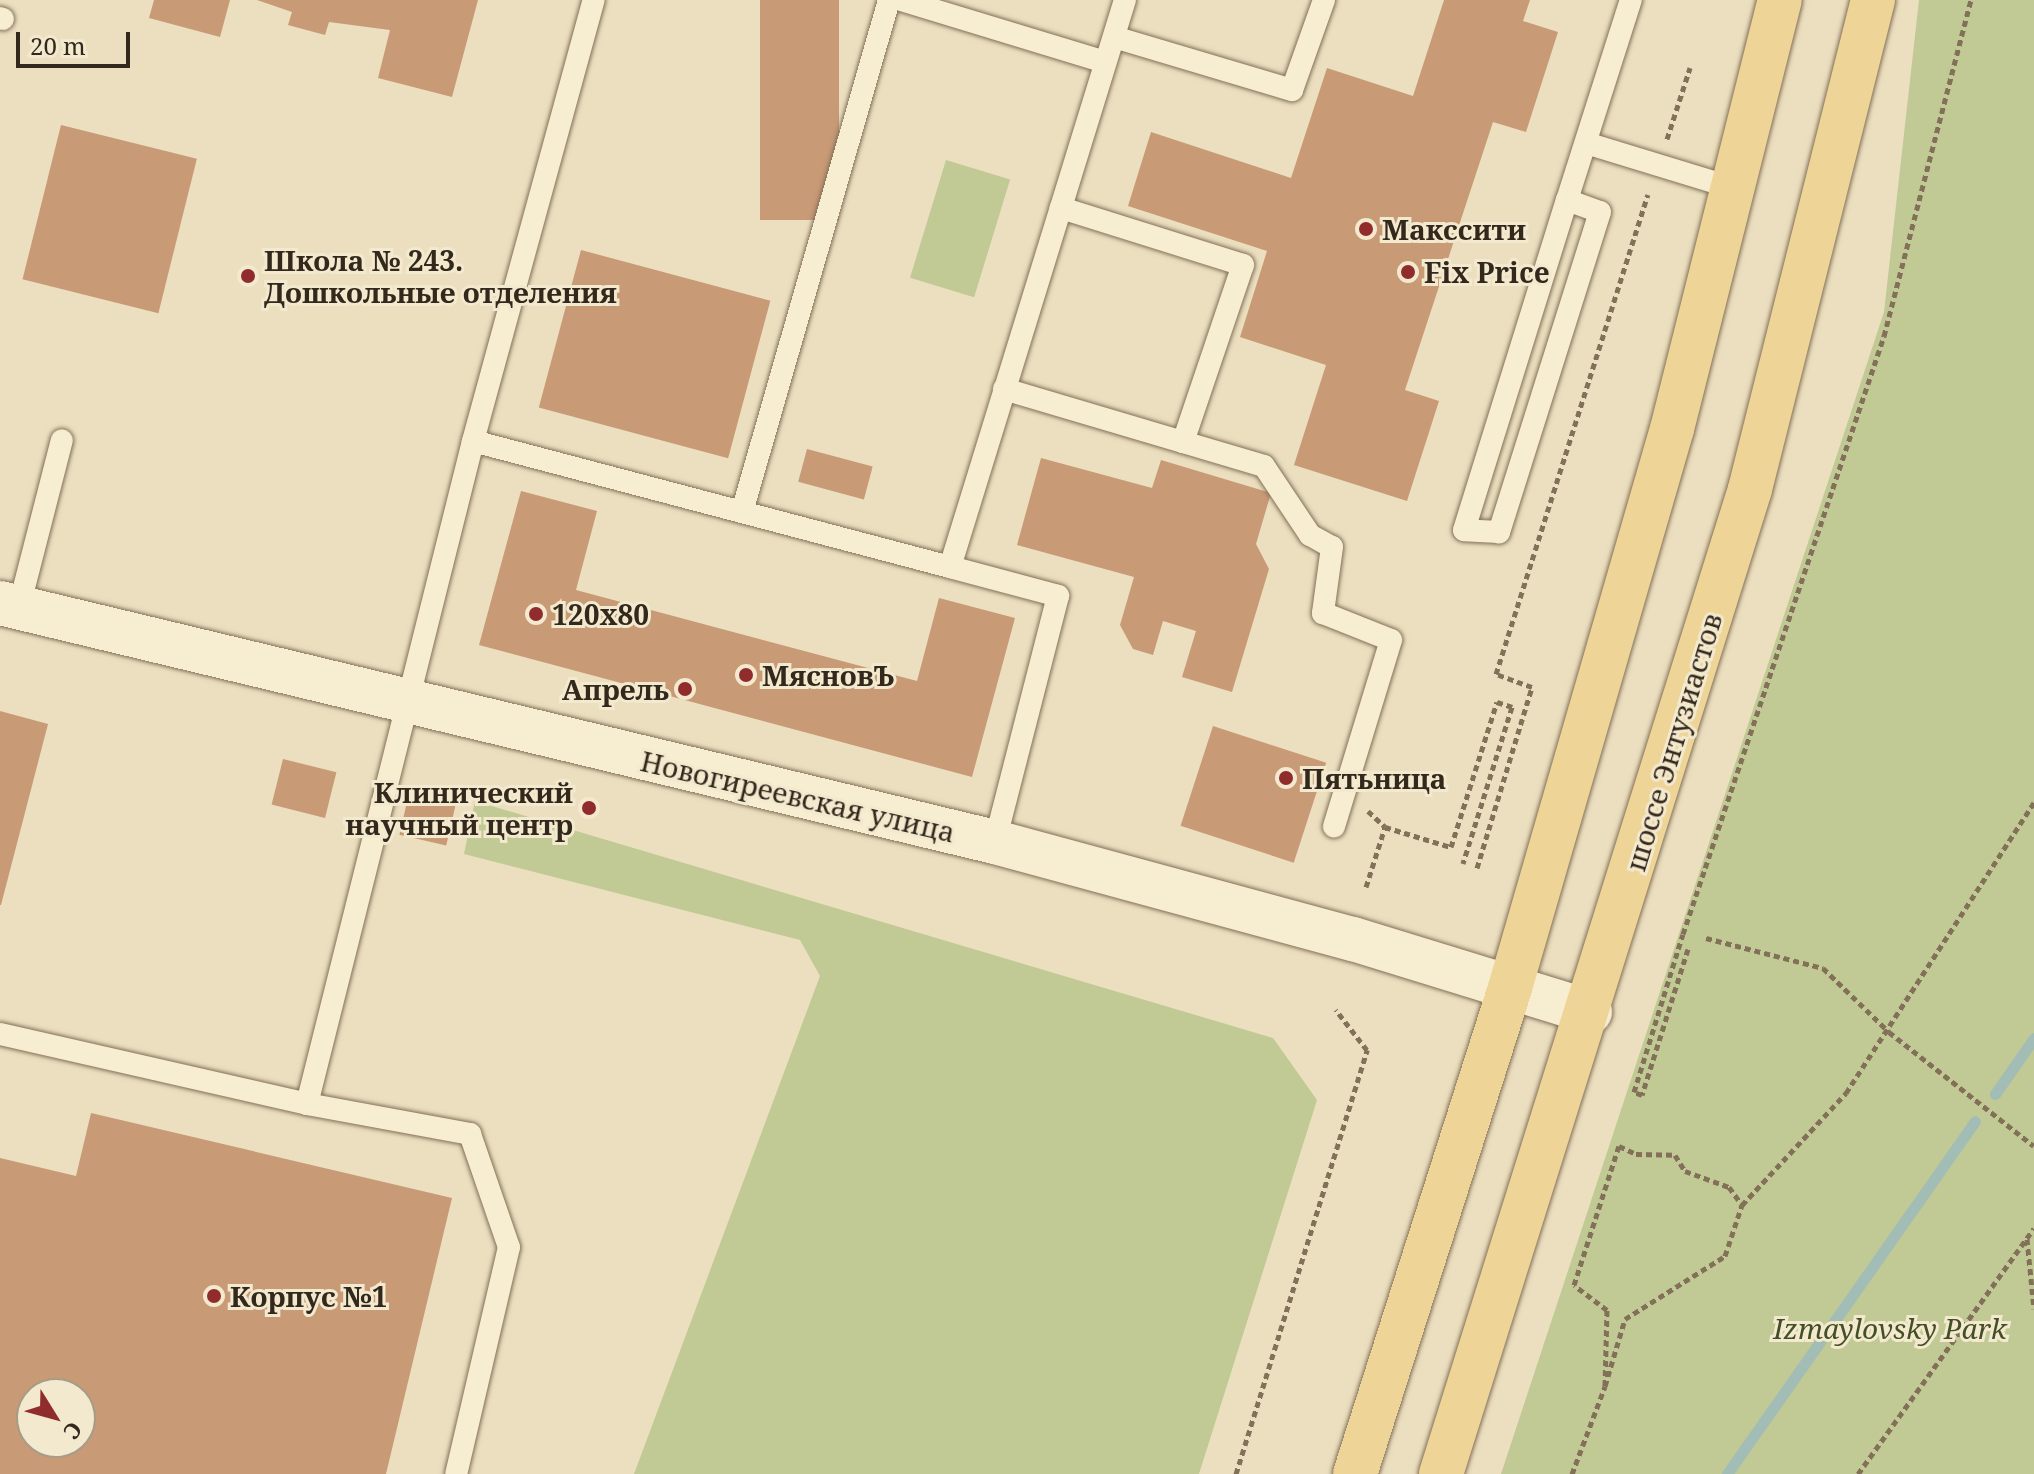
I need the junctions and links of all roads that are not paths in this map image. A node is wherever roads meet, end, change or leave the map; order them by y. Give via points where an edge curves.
1 (594, 0) edge
2 (889, 0) edge
3 (901, 0) edge
4 (1125, 0) edge
5 (1324, 0) edge
6 (1631, 0) edge
7 (1780, 0) edge
8 (1873, 0) edge
9 (1114, 37) junction
10 (1105, 62) junction
11 (1586, 143) junction
12 (1733, 188) junction
13 (1567, 200) junction
14 (1061, 208) junction
15 (1004, 389) junction
16 (62, 440) dead end
17 (473, 441) junction
18 (1183, 442) junction
19 (742, 512) junction
20 (950, 567) junction
21 (9, 605) edge
22 (409, 702) junction
23 (1334, 827) dead end
24 (995, 842) junction
25 (1510, 988) junction
26 (1590, 1012) junction
27 (0, 1034) edge
28 (307, 1104) junction
29 (456, 1474) edge
30 (1355, 1474) edge
31 (1441, 1474) edge

1 - 17 lane
2 - 19 lane
3 - 10 lane
4 - 9 lane
5 - 9 lane via 1292,90
6 - 11 lane
7 - 12 main road
8 - 26 main road, шоссе Энтузиастов via 1750,489
9 - 10 lane
10 - 14 lane
11 - 12 lane
11 - 13 lane
12 - 25 main road via 1672,429
13 - 13 lane via 1482,472 1464,530 1499,532 1600,212
14 - 15 lane
14 - 18 lane via 1243,265
15 - 18 lane
15 - 20 lane
16 - 21 lane
17 - 19 lane
17 - 22 lane
18 - 23 lane via 1264,466 1310,535 1332,547 1323,613 1391,640
19 - 20 lane
20 - 24 lane via 1058,596
21 - 22 main road, Новогиреевская улица
22 - 24 main road, Новогиреевская улица
22 - 28 lane
24 - 25 main road, Новогиреевская улица
25 - 26 main road, Новогиреевская улица
25 - 30 main road
26 - 31 main road, шоссе Энтузиастов
27 - 28 lane
28 - 29 lane via 470,1134 509,1247

